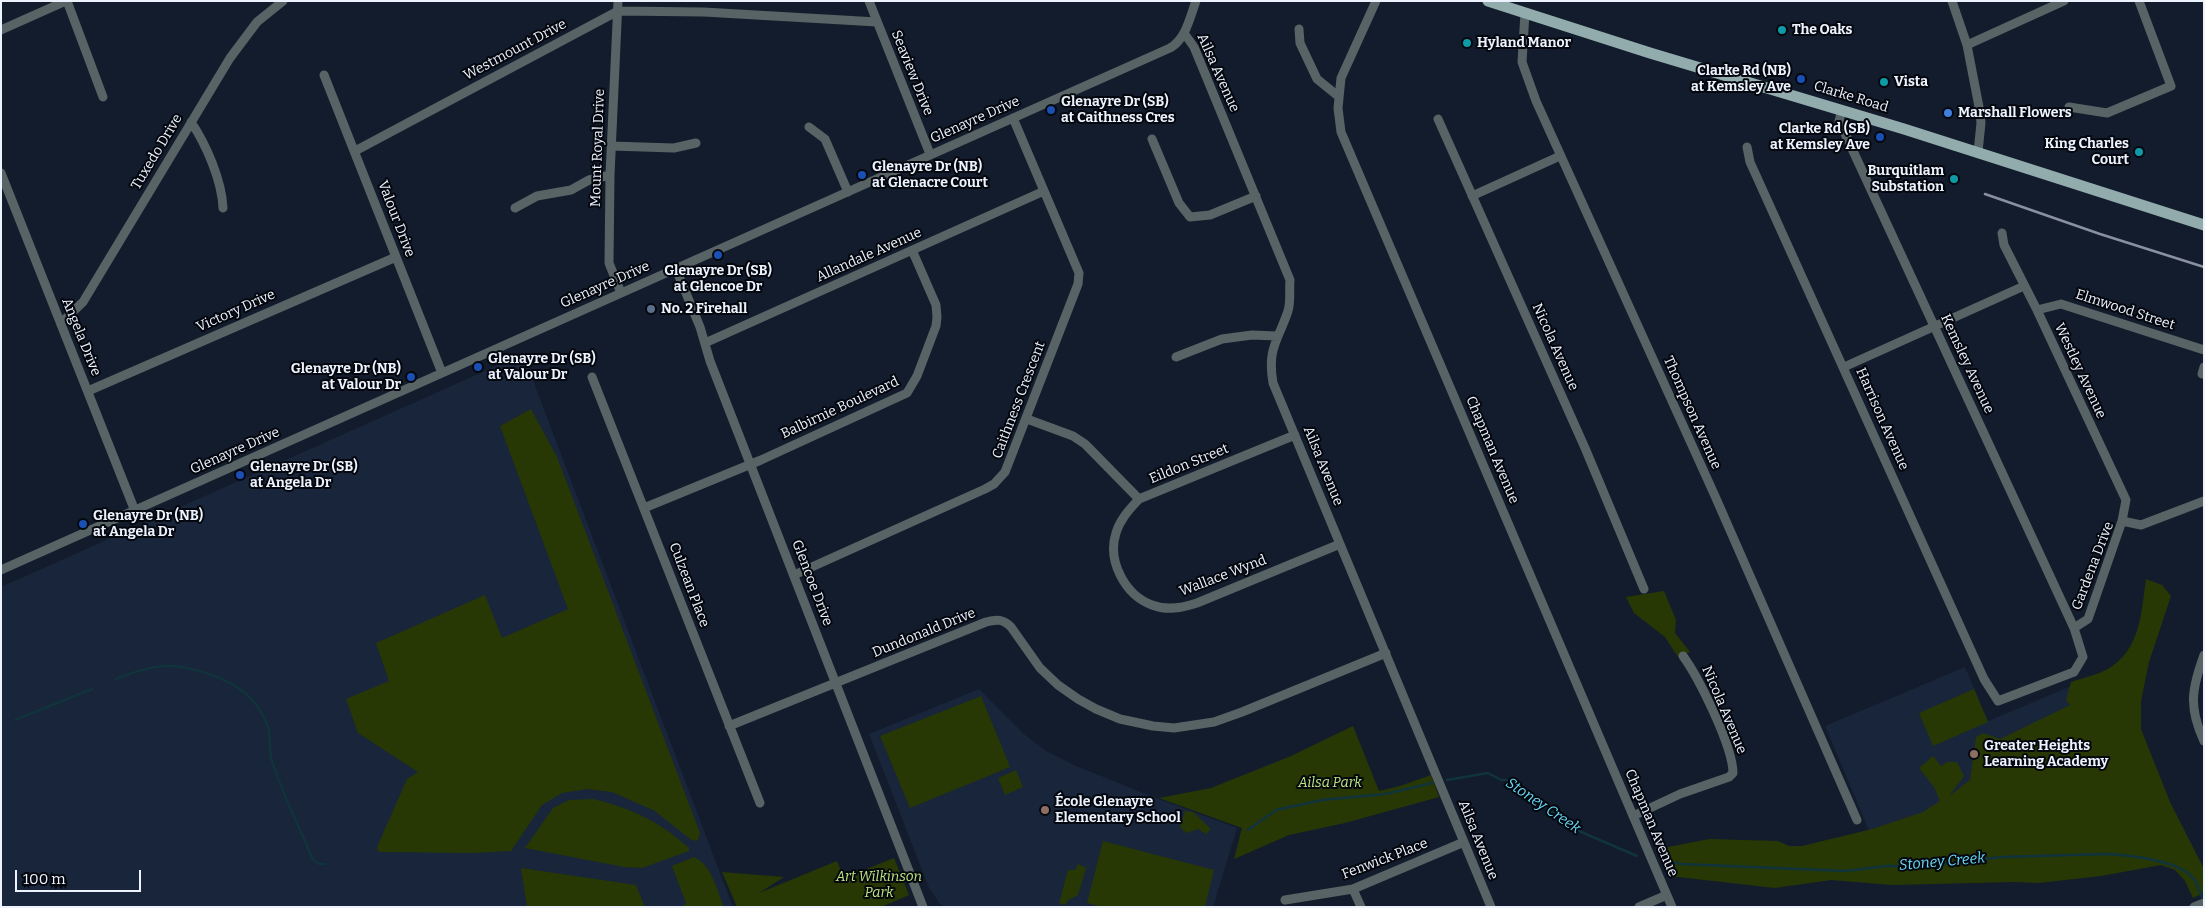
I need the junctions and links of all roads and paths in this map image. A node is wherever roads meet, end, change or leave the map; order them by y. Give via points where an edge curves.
1 (66, 1) edge
2 (283, 1) edge
3 (618, 1) edge
4 (869, 1) edge
5 (1196, 1) edge
6 (1376, 1) edge
7 (1488, 1) edge
8 (1952, 1) edge
9 (2064, 1) edge
10 (2139, 1) edge
11 (618, 11) junction
12 (1525, 13) junction
13 (877, 22) junction
14 (1299, 29) dead end
15 (1, 30) edge
16 (1184, 33) junction
17 (1967, 45) junction
18 (324, 75) dead end
19 (1338, 96) junction
20 (104, 97) dead end
21 (2069, 107) dead end
22 (1842, 110) junction
23 (1014, 118) junction
24 (1438, 119) dead end
25 (191, 122) junction
26 (808, 127) dead end
27 (1152, 139) dead end
28 (696, 143) dead end
29 (611, 146) junction
30 (1747, 147) dead end
31 (355, 150) junction
32 (1978, 152) junction
33 (930, 154) junction
34 (1560, 156) junction
35 (1, 173) edge
36 (610, 175) junction
37 (1044, 191) junction
38 (848, 192) junction
39 (1256, 196) junction
40 (1472, 196) junction
41 (223, 208) dead end
42 (515, 208) dead end
43 (2204, 225) edge
44 (2002, 233) dead end
45 (912, 250) junction
46 (396, 257) junction
47 (676, 269) junction
48 (2024, 286) junction
49 (621, 293) junction
50 (2037, 310) junction
51 (61, 323) junction
52 (1934, 327) junction
53 (1277, 336) junction
54 (705, 343) junction
55 (2204, 350) edge
56 (1176, 357) dead end
57 (1844, 367) junction
58 (442, 373) junction
59 (592, 377) dead end
60 (88, 391) junction
61 (1027, 419) junction
62 (1296, 435) junction
63 (751, 464) junction
64 (1139, 499) junction
65 (2204, 501) edge
66 (644, 508) junction
67 (135, 511) junction
68 (2122, 521) junction
69 (1340, 544) junction
70 (1, 570) edge
71 (794, 575) junction
72 (1644, 589) dead end
73 (2074, 628) junction
74 (1386, 653) junction
75 (2204, 655) edge
76 (1683, 656) dead end
77 (836, 684) junction
78 (1998, 701) joint
79 (730, 726) junction
80 (2204, 740) edge
81 (760, 803) dead end
82 (1633, 816) junction
83 (1857, 820) dead end
84 (1464, 842) junction
85 (1353, 889) junction
86 (1667, 895) junction
87 (1285, 900) dead end
88 (2204, 903) edge
89 (924, 907) edge
90 (1361, 907) edge
91 (1491, 907) edge
92 (1639, 907) edge
93 (1672, 907) edge
94 (2194, 907) edge

1 - 15 street
1 - 20 street
2 - 25 street, Tuxedo Drive via 257,22 230,58
3 - 11 street, Mount Royal Drive
4 - 13 street, Seaview Drive
5 - 16 street, Glenayre Drive
6 - 19 street, Chapman Avenue via 1341,78
7 - 12 main road, Clarke Road
8 - 17 street
9 - 17 street
10 - 21 street via 2171,86 2107,113
11 - 13 street, Westmount Drive via 704,12
11 - 29 street, Mount Royal Drive
11 - 31 street, Westmount Drive
12 - 22 main road, Clarke Road
12 - 34 street, Thompson Avenue via 1522,62
13 - 33 street, Seaview Drive
14 - 19 street via 1300,43 1317,79
16 - 23 street, Glenayre Drive via 1170,48
16 - 39 street, Ailsa Avenue via 1194,47
17 - 32 street via 1980,112
18 - 31 street, Valour Drive
19 - 82 street, Chapman Avenue via 1339,120 1346,145
22 - 32 main road, Clarke Road
22 - 52 street, Kemsley Avenue via 1839,121
23 - 33 street, Glenayre Drive
23 - 37 street, Caithness Crescent
24 - 40 street, Nicola Avenue
25 - 41 street via 222,192
25 - 51 street, Tuxedo Drive via 83,302
26 - 38 street via 825,139
27 - 39 street via 1179,203 1190,217 1210,215
28 - 29 street via 674,148
29 - 36 street, Mount Royal Drive
30 - 57 street, Harrison Avenue via 1750,162
31 - 46 street, Valour Drive
32 - 43 main road, Clarke Road
33 - 38 street, Glenayre Drive
34 - 40 street
34 - 83 street, Thompson Avenue via 1711,487
35 - 51 street, Angela Drive
36 - 42 street via 589,180 571,190 537,196
36 - 49 street, Mount Royal Drive via 609,263
37 - 45 street, Allandale Avenue
37 - 61 street, Caithness Crescent via 1080,273
38 - 47 street, Glenayre Drive
39 - 53 street, Ailsa Avenue via 1290,280 1288,310
40 - 72 street, Nicola Avenue
44 - 48 street, Westley Avenue via 2004,246
45 - 54 street, Allandale Avenue
45 - 63 street, Balbirnie Boulevard via 936,305 937,317 910,390 899,398
46 - 58 street, Valour Drive
46 - 60 street, Victory Drive
47 - 49 street, Glenayre Drive
47 - 54 street, Glencoe Drive
48 - 50 street, Westley Avenue
48 - 52 street
49 - 58 street, Glenayre Drive
50 - 55 street, Elmwood Street via 2061,304
50 - 68 street, Westley Avenue via 2126,500
51 - 60 street, Angela Drive
52 - 57 street
52 - 73 street, Kemsley Avenue
53 - 56 street via 1222,339
53 - 62 street, Ailsa Avenue via 1270,367 1273,383
54 - 63 street, Glencoe Drive
57 - 78 street, Harrison Avenue via 1984,679
58 - 67 street, Glenayre Drive
59 - 66 street, Culzean Place
60 - 67 street, Angela Drive
61 - 64 street, Eildon Street via 1073,436 1085,444
61 - 71 street, Caithness Crescent via 1005,472 994,484
62 - 64 street, Eildon Street
62 - 69 street, Ailsa Avenue
63 - 66 street, Balbirnie Boulevard
63 - 71 street, Glencoe Drive
64 - 69 street, Wallace Wynd via 1124,515 1115,534 1114,550 1116,566 1129,590 1152,606 1182,608
65 - 68 street, Gardena Drive via 2141,526
66 - 79 street, Culzean Place
67 - 70 street, Glenayre Drive
68 - 73 street, Gardena Drive via 2088,619
69 - 74 street, Ailsa Avenue
71 - 77 street, Glencoe Drive
73 - 78 street, Gardena Drive via 2083,657 2074,672
74 - 77 street, Dundonald Drive via 1214,722 1174,728 1153,726 1096,710 1058,685 1040,668 1011,627 997,619
74 - 84 street, Ailsa Avenue
75 - 80 street via 2194,681 2193,708
76 - 82 street, Nicola Avenue via 1700,684 1730,755 1733,773
77 - 79 street, Dundonald Drive
77 - 89 street, Glencoe Drive
79 - 81 street, Culzean Place
82 - 86 street, Chapman Avenue
84 - 85 street, Fenwick Place
84 - 91 street, Ailsa Avenue
85 - 87 street, Fenwick Place
85 - 90 street
86 - 92 street
86 - 93 street, Chapman Avenue
88 - 94 street

